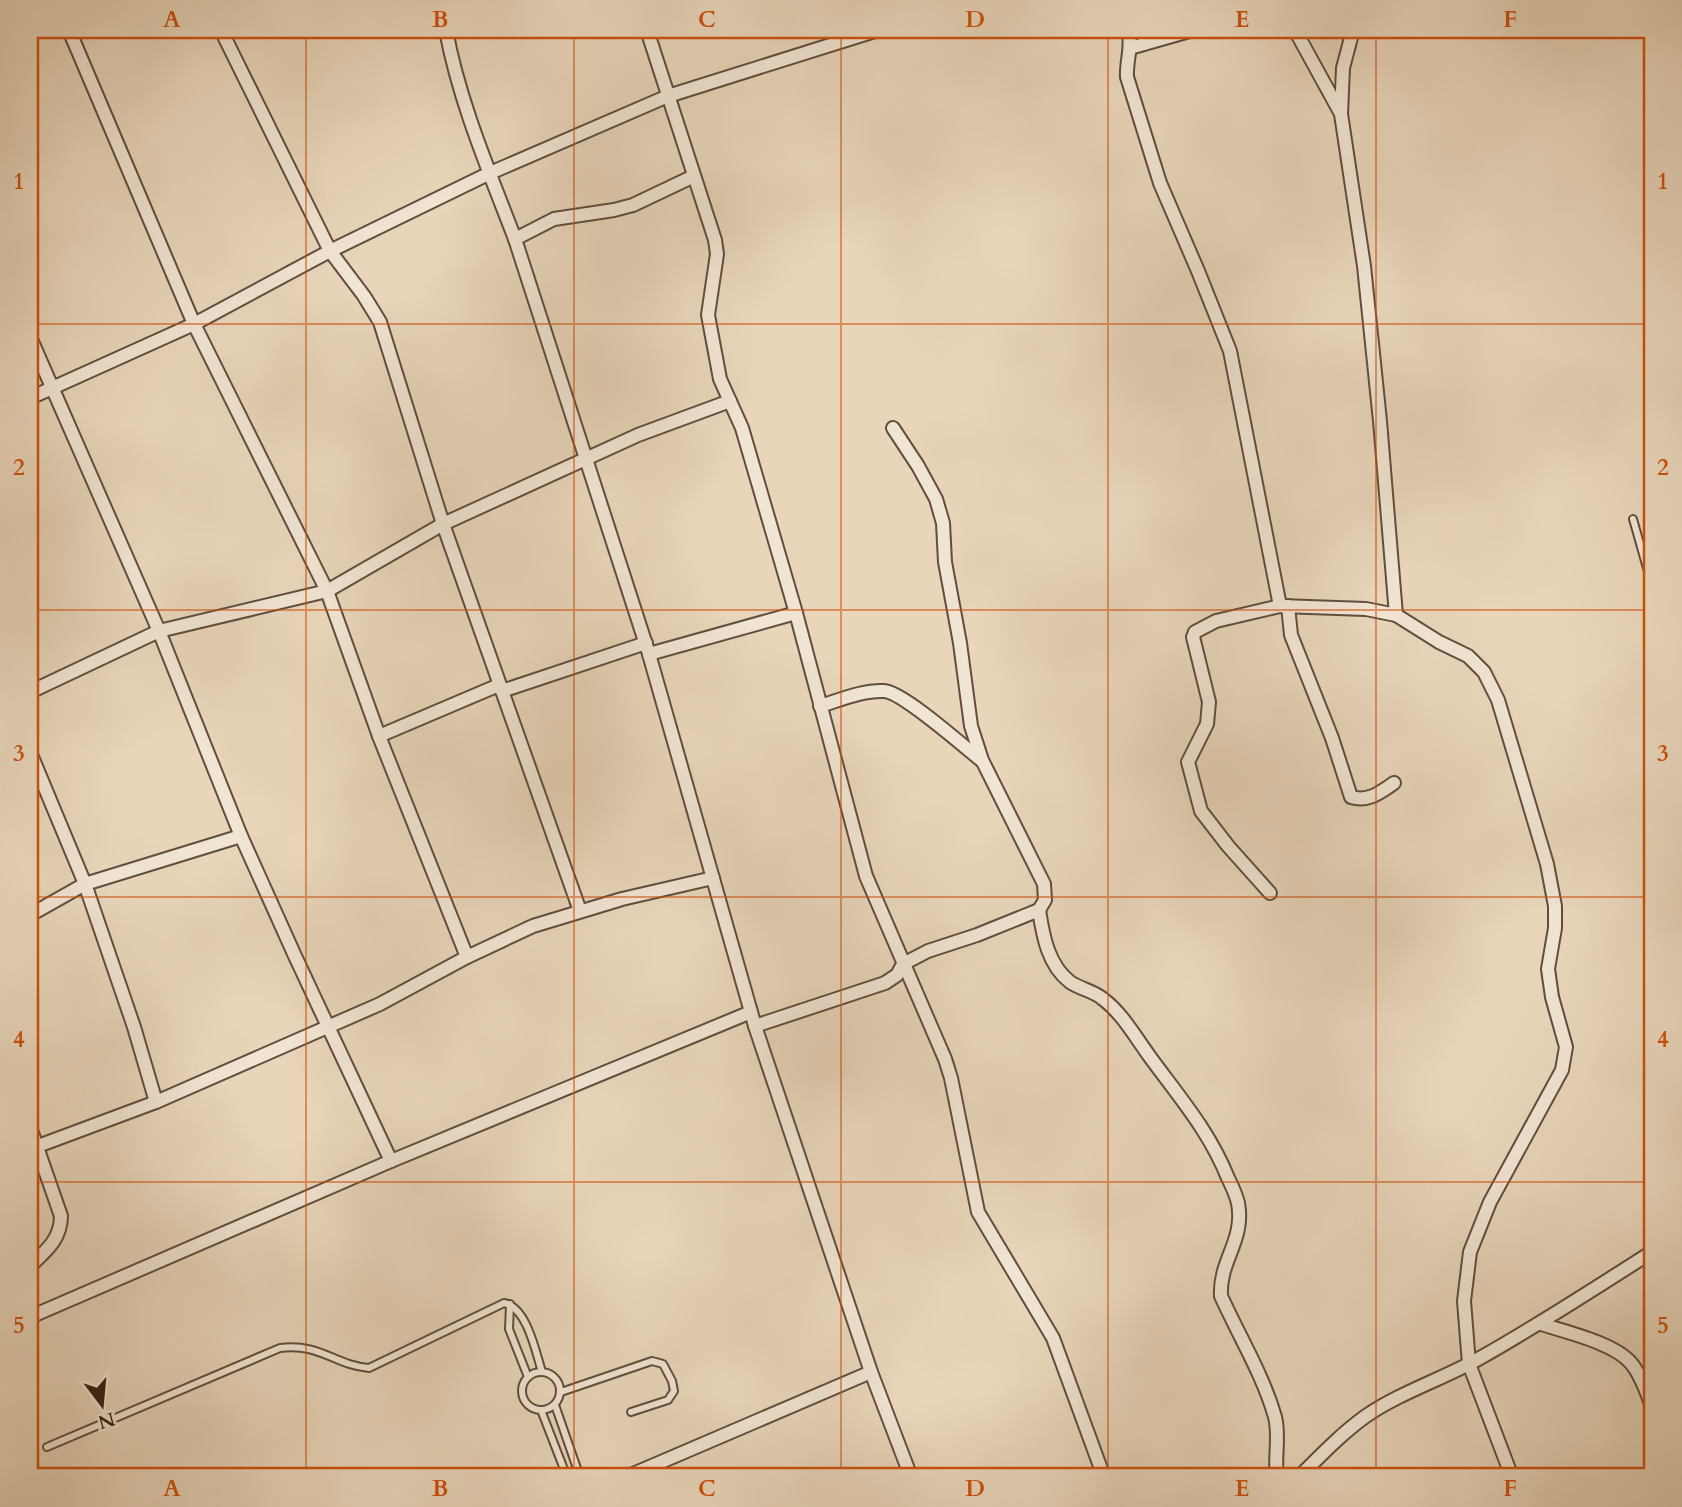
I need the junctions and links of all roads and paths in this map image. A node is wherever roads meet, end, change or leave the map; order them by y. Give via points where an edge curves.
1 (69, 30) edge
2 (221, 30) edge
3 (446, 30) edge
4 (647, 30) edge
5 (878, 30) edge
6 (1128, 30) edge
7 (1193, 30) edge
8 (1295, 30) edge
9 (1353, 30) edge
10 (1130, 48) junction
11 (668, 96) junction
12 (1341, 114) junction
13 (490, 173) junction
14 (694, 176) junction
15 (515, 239) junction
16 (330, 251) junction
17 (194, 324) junction
18 (30, 337) edge
19 (53, 388) junction
20 (30, 397) edge
21 (730, 401) junction
22 (893, 428) dead end
23 (586, 457) junction
24 (1633, 519) dead end
25 (443, 524) junction
26 (1652, 586) edge
27 (327, 591) junction
28 (1284, 606) junction
29 (796, 613) junction
30 (1396, 615) junction
31 (159, 631) junction
32 (647, 649) junction
33 (501, 688) junction
34 (30, 692) edge
35 (820, 706) junction
36 (379, 736) junction
37 (30, 751) edge
38 (982, 760) junction
39 (1394, 783) dead end
40 (241, 835) junction
41 (713, 878) junction
42 (85, 884) junction
43 (1270, 893) dead end
44 (1039, 910) junction
45 (580, 911) junction
46 (30, 915) edge
47 (467, 957) junction
48 (903, 964) junction
49 (751, 1012) junction
50 (327, 1026) junction
51 (755, 1026) junction
52 (156, 1102) junction
53 (30, 1128) edge
54 (33, 1147) edge
55 (391, 1161) junction
56 (1652, 1252) edge
57 (30, 1266) edge
58 (510, 1304) junction
59 (30, 1317) edge
60 (1541, 1324) junction
61 (1469, 1364) junction
62 (542, 1372) junction
63 (871, 1372) junction
64 (528, 1377) junction
65 (561, 1392) junction
66 (555, 1405) junction
67 (1652, 1407) edge
68 (541, 1410) junction
69 (631, 1412) dead end
70 (47, 1447) dead end
71 (567, 1477) edge
72 (580, 1477) edge
73 (626, 1477) edge
74 (911, 1477) edge
75 (1104, 1477) edge
76 (1277, 1477) edge
77 (1300, 1477) edge
78 (1512, 1477) edge

1 - 17 street
2 - 16 street
3 - 13 street
4 - 11 street
5 - 11 street
6 - 10 street
7 - 10 street
8 - 12 street
9 - 12 street via 1343,68
10 - 28 street via 1127,77 1160,183 1230,351
11 - 13 street
11 - 14 street
12 - 30 street via 1364,266
13 - 15 street
13 - 16 street
14 - 15 street via 633,205 554,219
14 - 21 street via 715,240 708,316 720,379
15 - 23 street
16 - 17 street
16 - 25 street via 380,322
17 - 19 street
17 - 27 street
18 - 19 street
19 - 20 street
19 - 31 street
21 - 23 street
21 - 29 street
22 - 38 street via 936,499 943,523 971,726
23 - 25 street
23 - 32 street
24 - 26 lane
25 - 27 street
25 - 33 street
27 - 31 street
27 - 36 street
28 - 30 street via 1366,609
28 - 39 street via 1351,797 1375,796
28 - 43 street via 1216,621 1195,632 1209,702 1207,724 1188,762 1201,811
29 - 32 street
29 - 35 street
30 - 61 street via 1468,656 1484,673 1502,712 1555,906 1548,969 1566,1057 1490,1202 1470,1252 1464,1301
31 - 34 street
31 - 40 street
32 - 33 street
32 - 41 street
33 - 36 street
33 - 45 street
35 - 38 street via 891,692
35 - 48 street via 866,876
36 - 47 street
37 - 42 street
38 - 44 street via 1044,884 1045,900
40 - 42 street
40 - 50 street
41 - 45 street
41 - 49 street
42 - 46 street
42 - 52 street
44 - 48 street
44 - 76 street via 1056,969 1071,983 1103,999 1126,1024 1202,1125 1224,1166 1238,1202 1240,1232 1220,1282 1222,1296 1276,1420
45 - 47 street via 533,926
47 - 50 street via 380,1004
48 - 51 street via 885,983
48 - 75 street via 951,1077 978,1212 1053,1338
49 - 51 street
49 - 55 street
50 - 52 street
50 - 55 street
51 - 63 street
52 - 54 street
53 - 54 street
54 - 57 street via 61,1216 61,1229
55 - 59 street
56 - 60 street
58 - 62 lane via 526,1323
58 - 64 lane via 509,1329
58 - 70 lane via 495,1306 369,1368 317,1350 280,1348
60 - 61 street
60 - 67 street via 1616,1350 1644,1384
61 - 77 street via 1368,1415
61 - 78 street
62 - 64 lane
62 - 65 lane via 555,1378
63 - 73 street
63 - 74 street
64 - 68 lane via 523,1398
65 - 66 lane
65 - 69 lane via 652,1362 663,1364 674,1391 668,1400
66 - 68 lane
66 - 72 lane
68 - 71 lane

